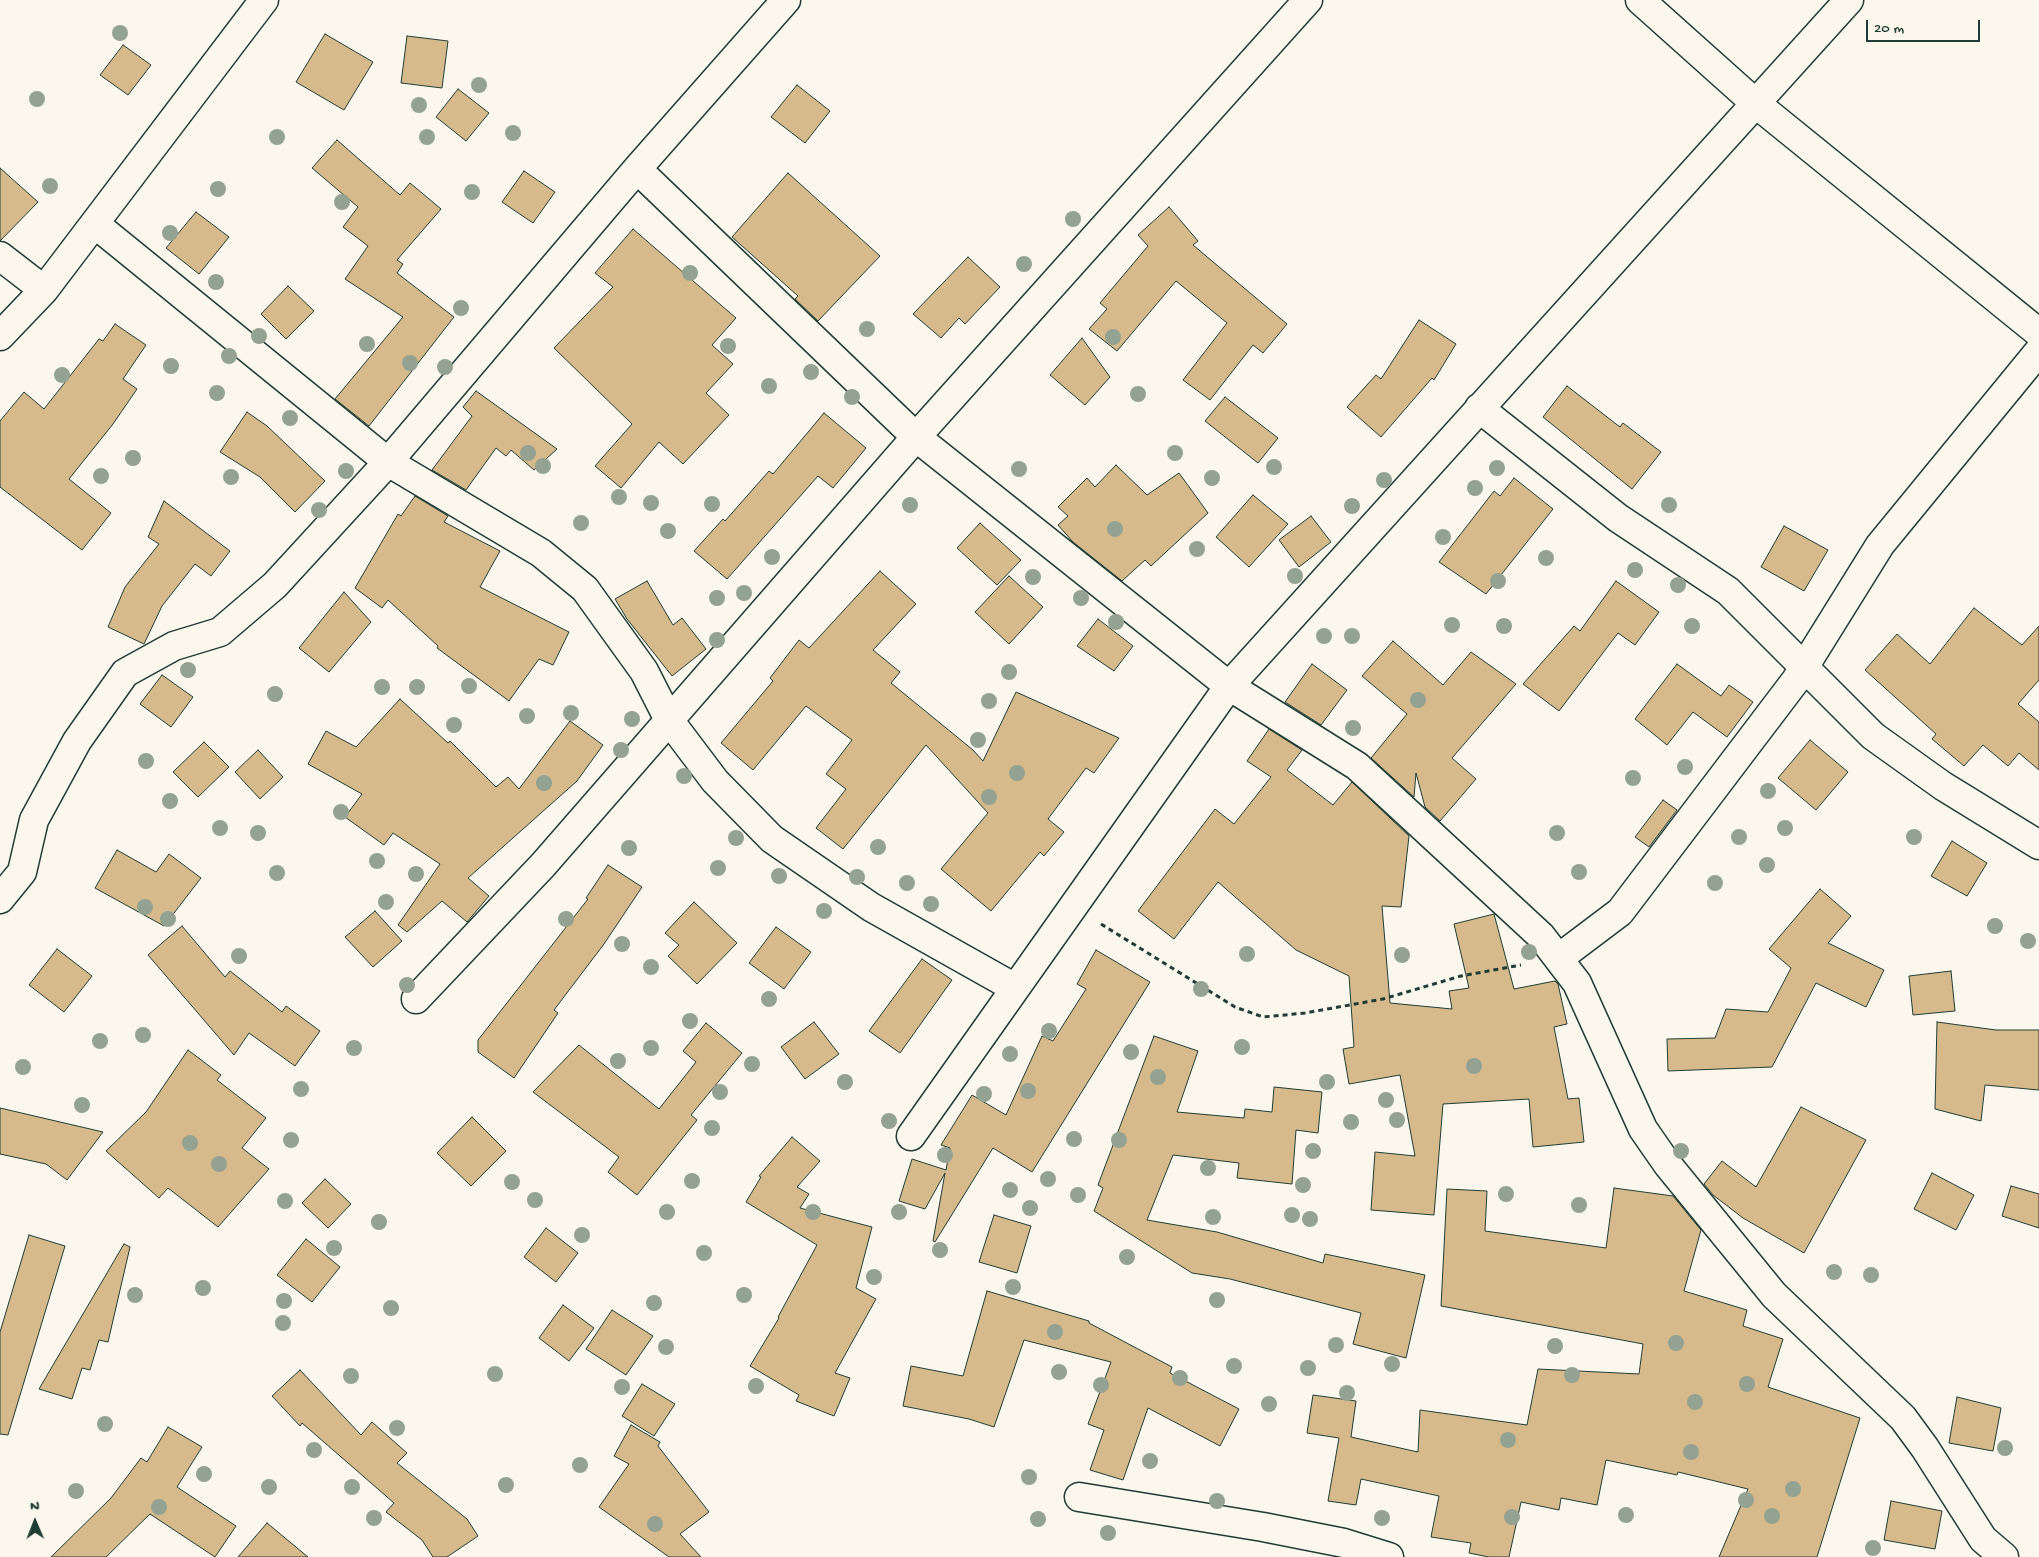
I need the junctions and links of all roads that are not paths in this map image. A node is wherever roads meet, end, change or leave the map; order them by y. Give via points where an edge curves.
1 (264, 0) edge
2 (786, 0) edge
3 (1308, 0) edge
4 (1640, 0) edge
5 (1849, 0) edge
6 (1754, 102) junction
7 (637, 169) junction
8 (95, 224) junction
9 (0, 256) edge
10 (44, 290) junction
11 (2039, 333) edge
12 (0, 336) edge
13 (2039, 350) edge
14 (1479, 408) junction
15 (916, 437) junction
16 (388, 462) junction
17 (1805, 666) junction
18 (1229, 686) junction
19 (669, 720) junction
20 (2039, 845) edge
21 (0, 900) edge
22 (1559, 958) junction
23 (1015, 988) junction
24 (416, 999) dead end
25 (911, 1136) dead end
26 (1079, 1497) dead end
27 (1389, 1557) edge
28 (2004, 1557) edge

1 - 8 street
2 - 7 street
3 - 15 street
4 - 6 street
5 - 6 street
6 - 11 street
6 - 14 street
7 - 15 street
7 - 16 street
8 - 10 street
8 - 16 street
9 - 10 street
10 - 12 street
13 - 17 street via 1880,545
14 - 17 street via 1618,518 1728,591
14 - 18 street
15 - 18 street
15 - 19 street
16 - 19 street via 541,553 585,589 644,671
16 - 21 street via 275,585 220,632 174,646 125,673 77,741 34,820 22,872
17 - 20 street via 1873,736 1943,786
17 - 22 street via 1620,912
18 - 22 street via 1357,766 1541,936
18 - 23 street
19 - 23 street via 715,781 772,839 871,907
19 - 24 street via 543,865
22 - 28 street via 1577,983 1643,1129 1668,1165 1774,1295 1903,1418 1983,1539
23 - 25 street
26 - 27 street via 1264,1527 1344,1543

